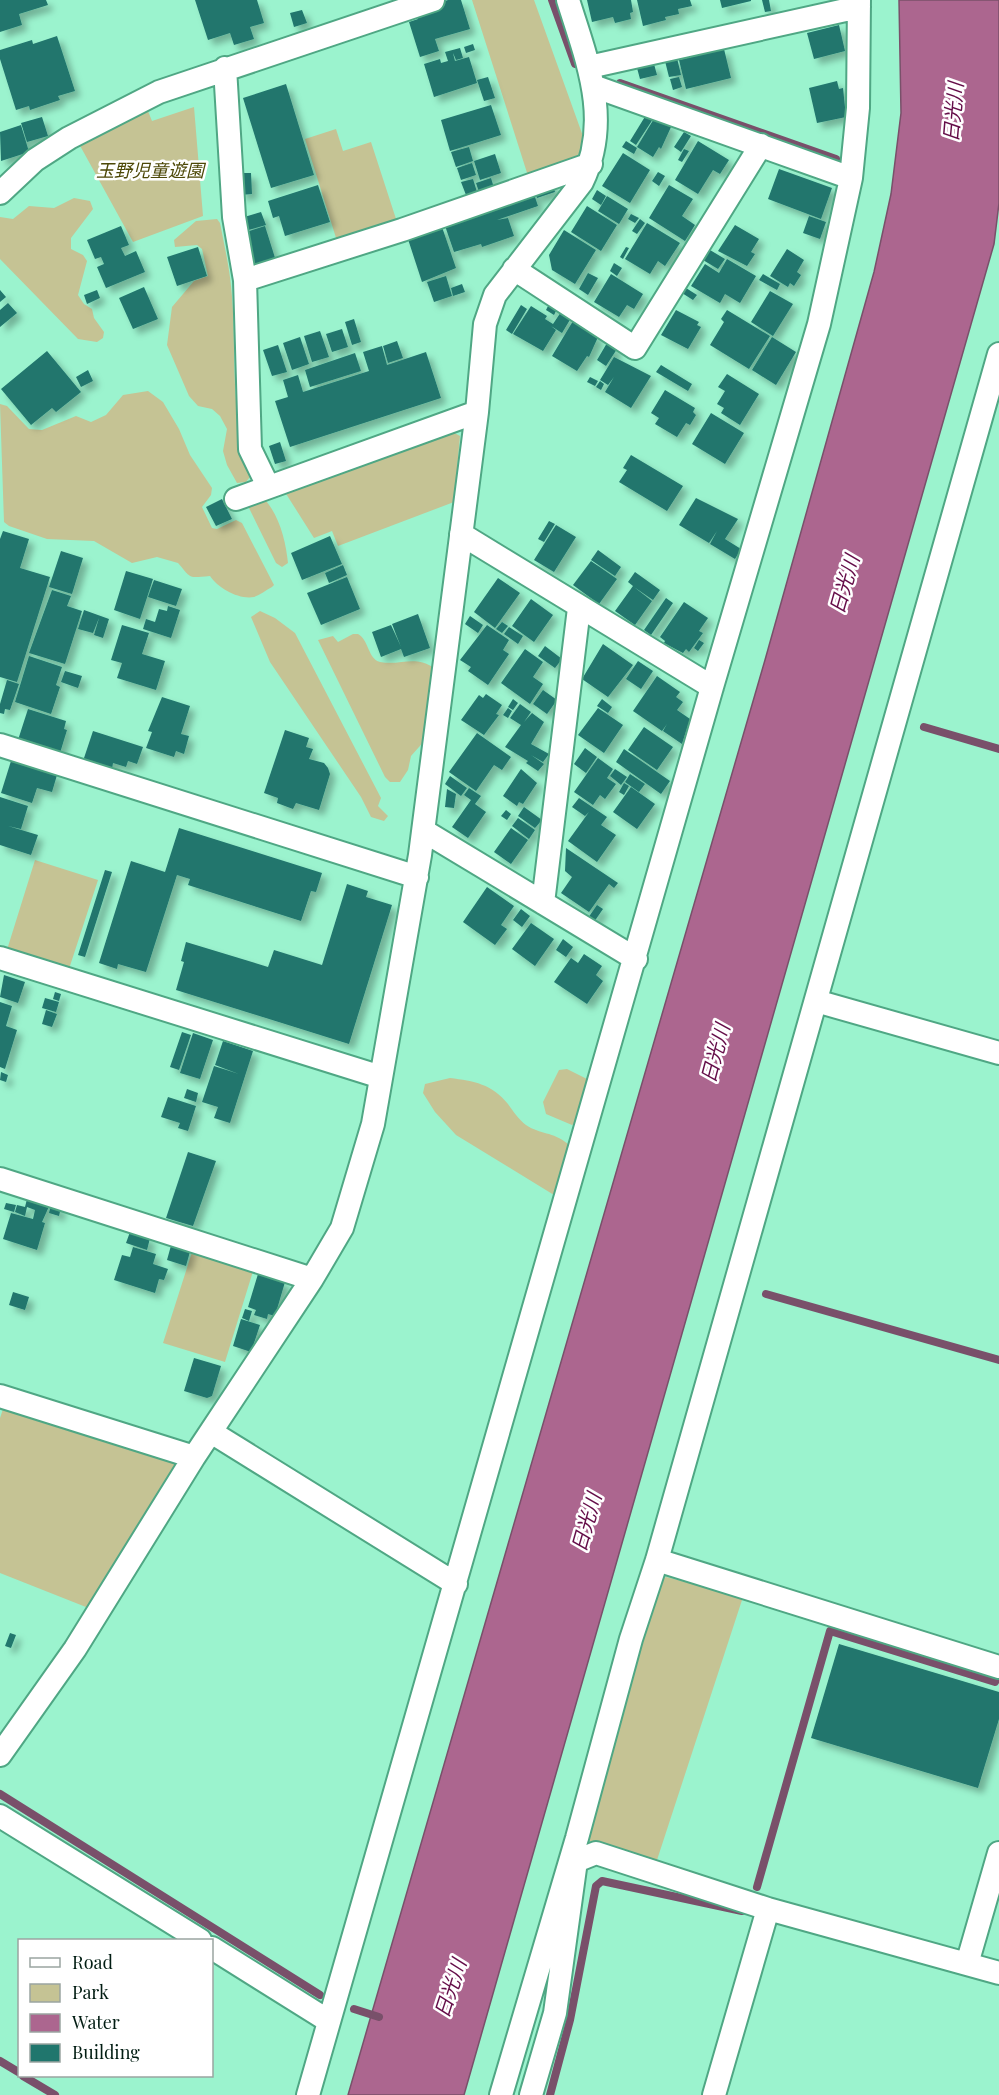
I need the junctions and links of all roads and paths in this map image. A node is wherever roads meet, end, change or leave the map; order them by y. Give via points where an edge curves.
1 (433, 0) edge
2 (568, 0) edge
3 (859, 4) edge
4 (225, 68) junction
5 (591, 76) junction
6 (760, 146) junction
7 (591, 164) junction
8 (851, 178) junction
9 (0, 193) edge
10 (514, 269) junction
11 (245, 280) junction
12 (999, 354) edge
13 (477, 412) junction
14 (268, 486) junction
15 (236, 499) dead end
16 (461, 534) junction
17 (579, 608) junction
18 (712, 687) junction
19 (0, 745) edge
20 (424, 831) junction
21 (417, 877) junction
22 (543, 903) junction
23 (0, 958) edge
24 (636, 958) junction
25 (816, 1001) junction
26 (999, 1053) edge
27 (381, 1077) junction
28 (0, 1179) edge
29 (312, 1279) junction
30 (0, 1396) edge
31 (212, 1432) junction
32 (194, 1457) junction
33 (657, 1560) junction
34 (456, 1584) junction
35 (999, 1667) edge
36 (0, 1755) edge
37 (0, 1816) edge
38 (999, 1853) edge
39 (768, 1909) junction
40 (197, 1939) edge
41 (213, 1949) edge
42 (967, 1964) junction
43 (999, 1973) edge
44 (327, 2020) junction
45 (308, 2095) edge
46 (501, 2095) edge
47 (531, 2095) edge
48 (714, 2095) edge

1 - 4 street
2 - 5 street
3 - 5 street
3 - 8 street via 858,108
4 - 9 street via 159,92 69,138 36,160
4 - 11 street via 234,217
5 - 6 street
5 - 7 street via 598,133
6 - 8 street
6 - 10 street via 635,348
7 - 10 street via 582,182
7 - 11 street
8 - 18 street via 819,324
10 - 13 street via 495,295 485,324
11 - 14 street via 250,449
12 - 25 street
13 - 14 street
13 - 16 street
14 - 15 street
16 - 17 street
16 - 20 street
17 - 18 street
17 - 22 street
18 - 24 street
19 - 21 street
20 - 21 street
20 - 22 street
21 - 27 street
22 - 24 street
23 - 27 street
24 - 34 street
25 - 26 street
25 - 33 street
27 - 29 street via 372,1124 342,1228
28 - 29 street
29 - 31 street
30 - 32 street
31 - 32 street
31 - 34 street
32 - 36 street via 75,1649
33 - 35 street
33 - 46 street
34 - 44 street
37 - 40 street
38 - 42 street
39 - 42 street
39 - 47 street via 596,1853 576,1861 555,2013
39 - 48 street
41 - 44 street
42 - 43 street
44 - 45 street

